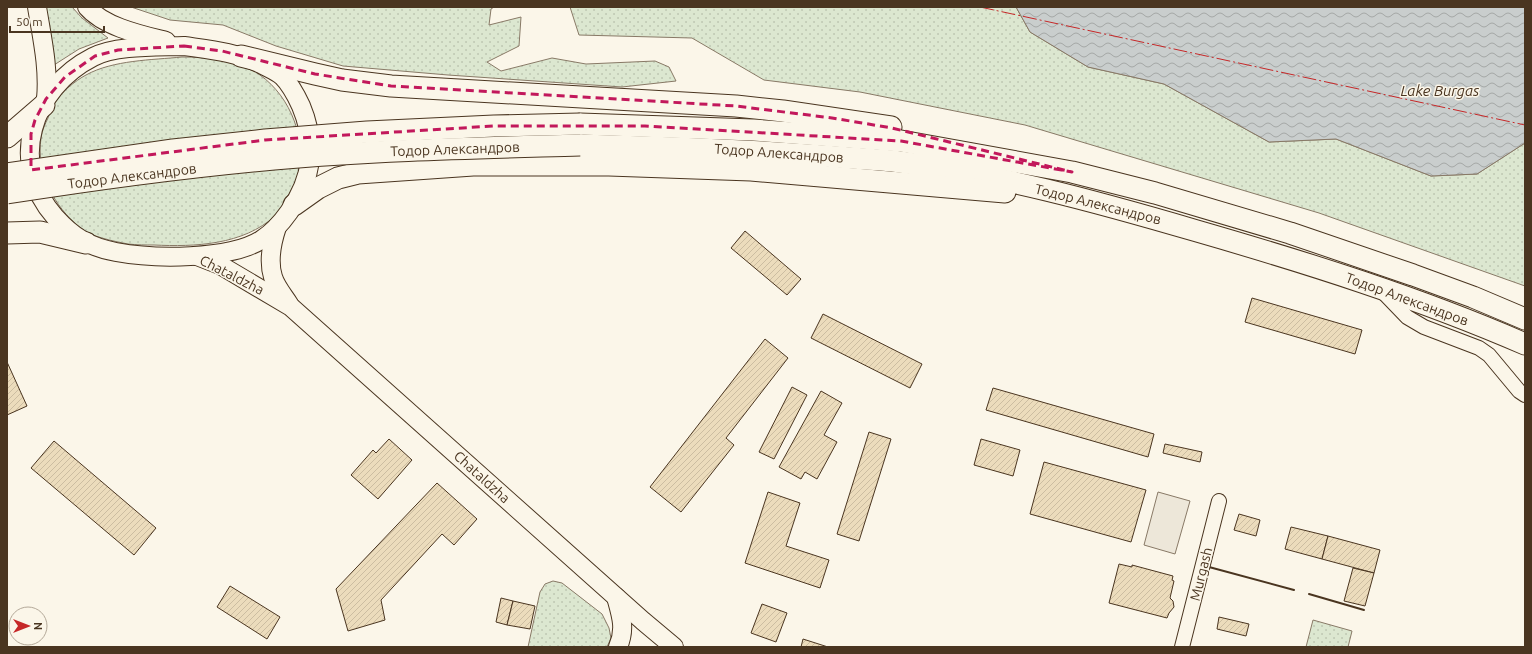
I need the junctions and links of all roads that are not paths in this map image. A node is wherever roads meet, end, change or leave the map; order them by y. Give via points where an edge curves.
1 (37, 7) edge
2 (87, 7) edge
3 (184, 46) junction
4 (241, 56) junction
5 (45, 102) junction
6 (7, 137) edge
7 (1072, 172) junction
8 (7, 174) edge
9 (7, 193) edge
10 (1068, 195) junction
11 (294, 205) junction
12 (277, 227) junction
13 (7, 233) edge
14 (86, 243) junction
15 (194, 255) junction
16 (1379, 288) junction
17 (291, 307) junction
18 (1525, 319) edge
19 (1525, 344) edge
20 (1525, 395) edge
21 (1220, 501) dead end
22 (616, 597) junction
23 (670, 646) edge
24 (618, 647) edge
25 (1182, 647) edge

1 - 5 main road via 48,81
2 - 3 main road via 110,23 126,30
3 - 4 main road via 222,50
3 - 5 main road via 118,50 95,56 65,77
4 - 7 highway via 342,80 391,86 736,106 818,116 892,128
4 - 11 main road via 266,66 281,76 296,94 307,120 311,146 310,166 306,182
5 - 6 highway
5 - 14 main road via 31,134 30,167 34,182 50,211
7 - 8 highway, Тодор Александров, bridge via 901,140 754,130 580,124 367,132 273,140 173,150
7 - 18 highway, Тодор Александров via 1155,193 1290,233 1413,275
9 - 10 highway, Тодор Александров, bridge via 124,176 275,159 373,152 580,145 753,150 892,161 968,173
10 - 11 highway via 982,191 750,170 609,165 473,166 358,173 338,178 318,188
10 - 16 highway, Тодор Александров via 1281,255
11 - 12 main road
12 - 15 main road via 261,240 245,248
12 - 17 main road, Chataldzha via 273,240 273,278
13 - 14 highway via 40,232
14 - 15 main road via 133,255
15 - 17 main road, Chataldzha via 220,265
16 - 19 highway, Тодор Александров
16 - 20 street via 1407,317 1424,327 1479,348 1489,355
17 - 22 main road, Chataldzha
21 - 25 street, Murgash
22 - 23 main road, Chataldzha
22 - 24 main road via 623,623 622,638

